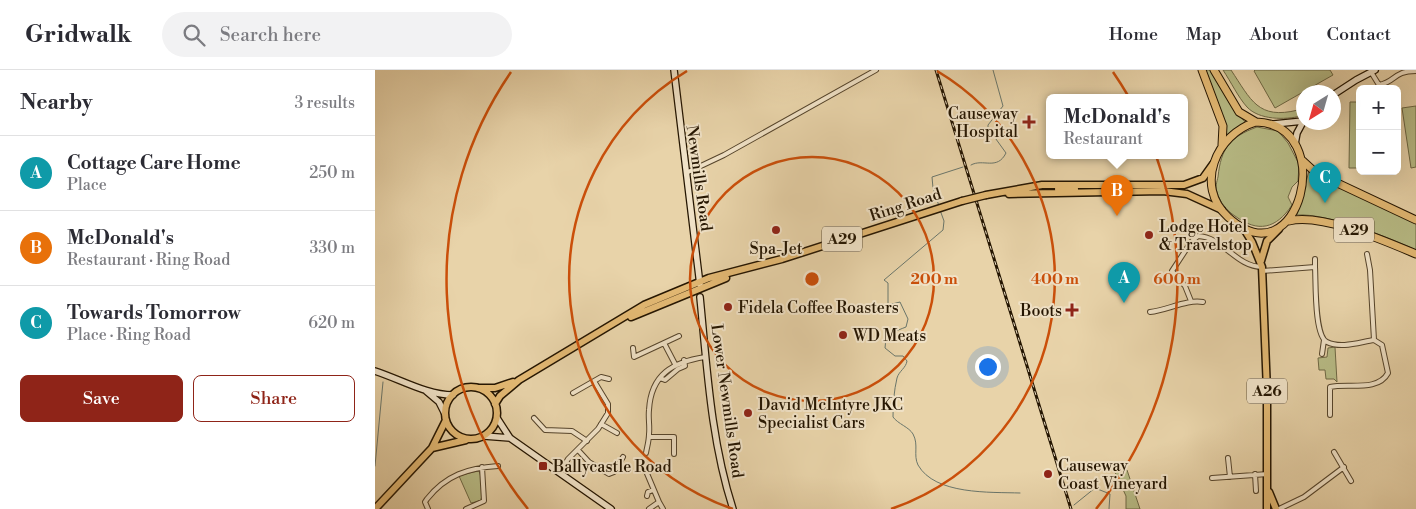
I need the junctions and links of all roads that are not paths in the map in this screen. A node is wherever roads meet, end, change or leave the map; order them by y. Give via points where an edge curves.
1 (674, 70) edge
2 (877, 70) edge
3 (1202, 70) edge
4 (1215, 70) edge
5 (1373, 71) edge
6 (1416, 71) edge
7 (1341, 90) edge
8 (1256, 122) junction
9 (1296, 122) edge
10 (1274, 124) junction
11 (1299, 130) edge
12 (1295, 144) junction
13 (1222, 145) junction
14 (1215, 160) junction
15 (1303, 161) junction
16 (686, 173) junction
17 (1075, 188) dead end
18 (1012, 190) junction
19 (1001, 193) junction
20 (1222, 210) junction
21 (1416, 220) edge
22 (1289, 221) junction
23 (1244, 229) junction
24 (1279, 229) junction
25 (1367, 254) dead end
26 (1416, 254) edge
27 (1315, 259) dead end
28 (1262, 267) junction
29 (1315, 267) junction
30 (700, 289) junction
31 (1191, 301) junction
32 (1203, 302) dead end
33 (1150, 312) dead end
34 (679, 336) dead end
35 (1324, 340) junction
36 (1374, 340) junction
37 (664, 343) junction
38 (633, 348) dead end
39 (1322, 354) dead end
40 (705, 357) junction
41 (684, 360) junction
42 (675, 364) junction
43 (375, 371) edge
44 (660, 378) junction
45 (609, 379) dead end
46 (519, 380) junction
47 (595, 381) junction
48 (422, 388) junction
49 (477, 388) junction
50 (573, 393) dead end
51 (453, 394) junction
52 (495, 404) junction
53 (1330, 415) dead end
54 (446, 417) junction
55 (497, 418) junction
56 (534, 418) dead end
57 (601, 424) junction
58 (617, 433) dead end
59 (483, 436) junction
60 (649, 437) junction
61 (510, 438) junction
62 (470, 439) junction
63 (587, 440) junction
64 (433, 448) junction
65 (577, 450) junction
66 (1334, 452) dead end
67 (646, 453) dead end
68 (674, 454) dead end
69 (623, 457) dead end
70 (1228, 458) dead end
71 (643, 464) dead end
72 (498, 466) dead end
73 (482, 467) junction
74 (1344, 467) junction
75 (560, 473) junction
76 (1255, 474) junction
77 (1268, 474) junction
78 (1230, 477) junction
79 (1351, 481) dead end
80 (1217, 486) dead end
81 (653, 490) junction
82 (1256, 491) dead end
83 (1268, 491) junction
84 (647, 496) dead end
85 (659, 502) junction
86 (375, 509) edge
87 (428, 509) edge
88 (466, 509) edge
89 (611, 509) edge
90 (649, 509) edge
91 (663, 509) edge
92 (733, 509) edge
93 (1267, 509) edge
94 (1277, 509) edge

1 - 16 street, Newmills Road
2 - 16 street via 724,156
3 - 13 highway via 1223,126
4 - 8 highway via 1239,112
5 - 6 street via 1379,85 1400,73
5 - 7 street
8 - 10 highway
8 - 13 highway, A29 via 1243,126
9 - 10 street
10 - 12 highway, A29
11 - 12 street
12 - 15 highway, A29
13 - 14 highway, A29
14 - 18 main road, Ring Road / A29 via 1203,178 1184,185 1066,184
14 - 20 highway, A29 via 1211,190
15 - 21 highway, A29 via 1316,173
15 - 22 highway, A29 via 1303,182
16 - 30 street, Newmills Road
17 - 18 main road
18 - 19 main road, Ring Road / A29
19 - 20 main road, Ring Road / A29 via 1163,191 1187,194
19 - 30 main road, Ring Road / A29, bridge via 930,210 734,274
20 - 23 highway, A29
22 - 24 highway
22 - 26 highway, A29 via 1300,218 1351,229
23 - 24 highway via 1263,234
23 - 28 main road, A26
24 - 28 main road, A26 via 1267,241
25 - 36 street
27 - 29 street
28 - 29 street
28 - 31 street via 1245,264 1205,236 1198,236 1172,271 1185,286
28 - 77 main road, A26
29 - 35 street via 1318,330
30 - 40 street, Lower Newmills Road
30 - 46 main road, Ring Road / A29 via 644,305
31 - 32 street
31 - 33 street via 1168,310
34 - 37 street
35 - 36 street via 1334,344 1353,344
35 - 39 street
36 - 53 street via 1382,345 1385,352 1388,373 1376,384 1329,385
37 - 38 street via 634,356
37 - 42 street
40 - 41 street
40 - 92 street, Lower Newmills Road via 723,476
41 - 42 street
41 - 44 street via 685,366 665,380
42 - 44 street
43 - 48 street
44 - 60 street via 649,409
45 - 47 street via 601,377
46 - 49 main road, Ring Road / A29 via 495,388
46 - 52 main road, Ring Road / A29
47 - 50 street
47 - 57 street via 608,404 608,413
48 - 51 street
48 - 54 street via 439,402
49 - 51 main road, A29
49 - 52 main road
51 - 54 main road
52 - 55 main road
54 - 62 main road via 453,432
54 - 64 main road
55 - 59 main road via 494,426
55 - 61 street
56 - 63 street via 545,430 572,431
57 - 58 street
57 - 63 street
59 - 61 street
59 - 62 main road
60 - 67 street
60 - 68 street via 674,437
61 - 75 street
62 - 64 main road
63 - 65 street
64 - 86 main road
65 - 69 street via 609,474 614,472
65 - 75 street
66 - 74 street
70 - 78 street
71 - 81 street
72 - 73 street
73 - 87 street via 460,472 443,482 425,502
73 - 88 street via 484,501
74 - 79 street
74 - 94 street via 1304,497
75 - 89 street
76 - 77 street
76 - 78 street
76 - 82 street
77 - 83 main road, A26
78 - 80 street via 1214,478
81 - 84 street
81 - 85 street
83 - 93 main road, A26
83 - 94 main road, A26
85 - 90 street
85 - 91 street

